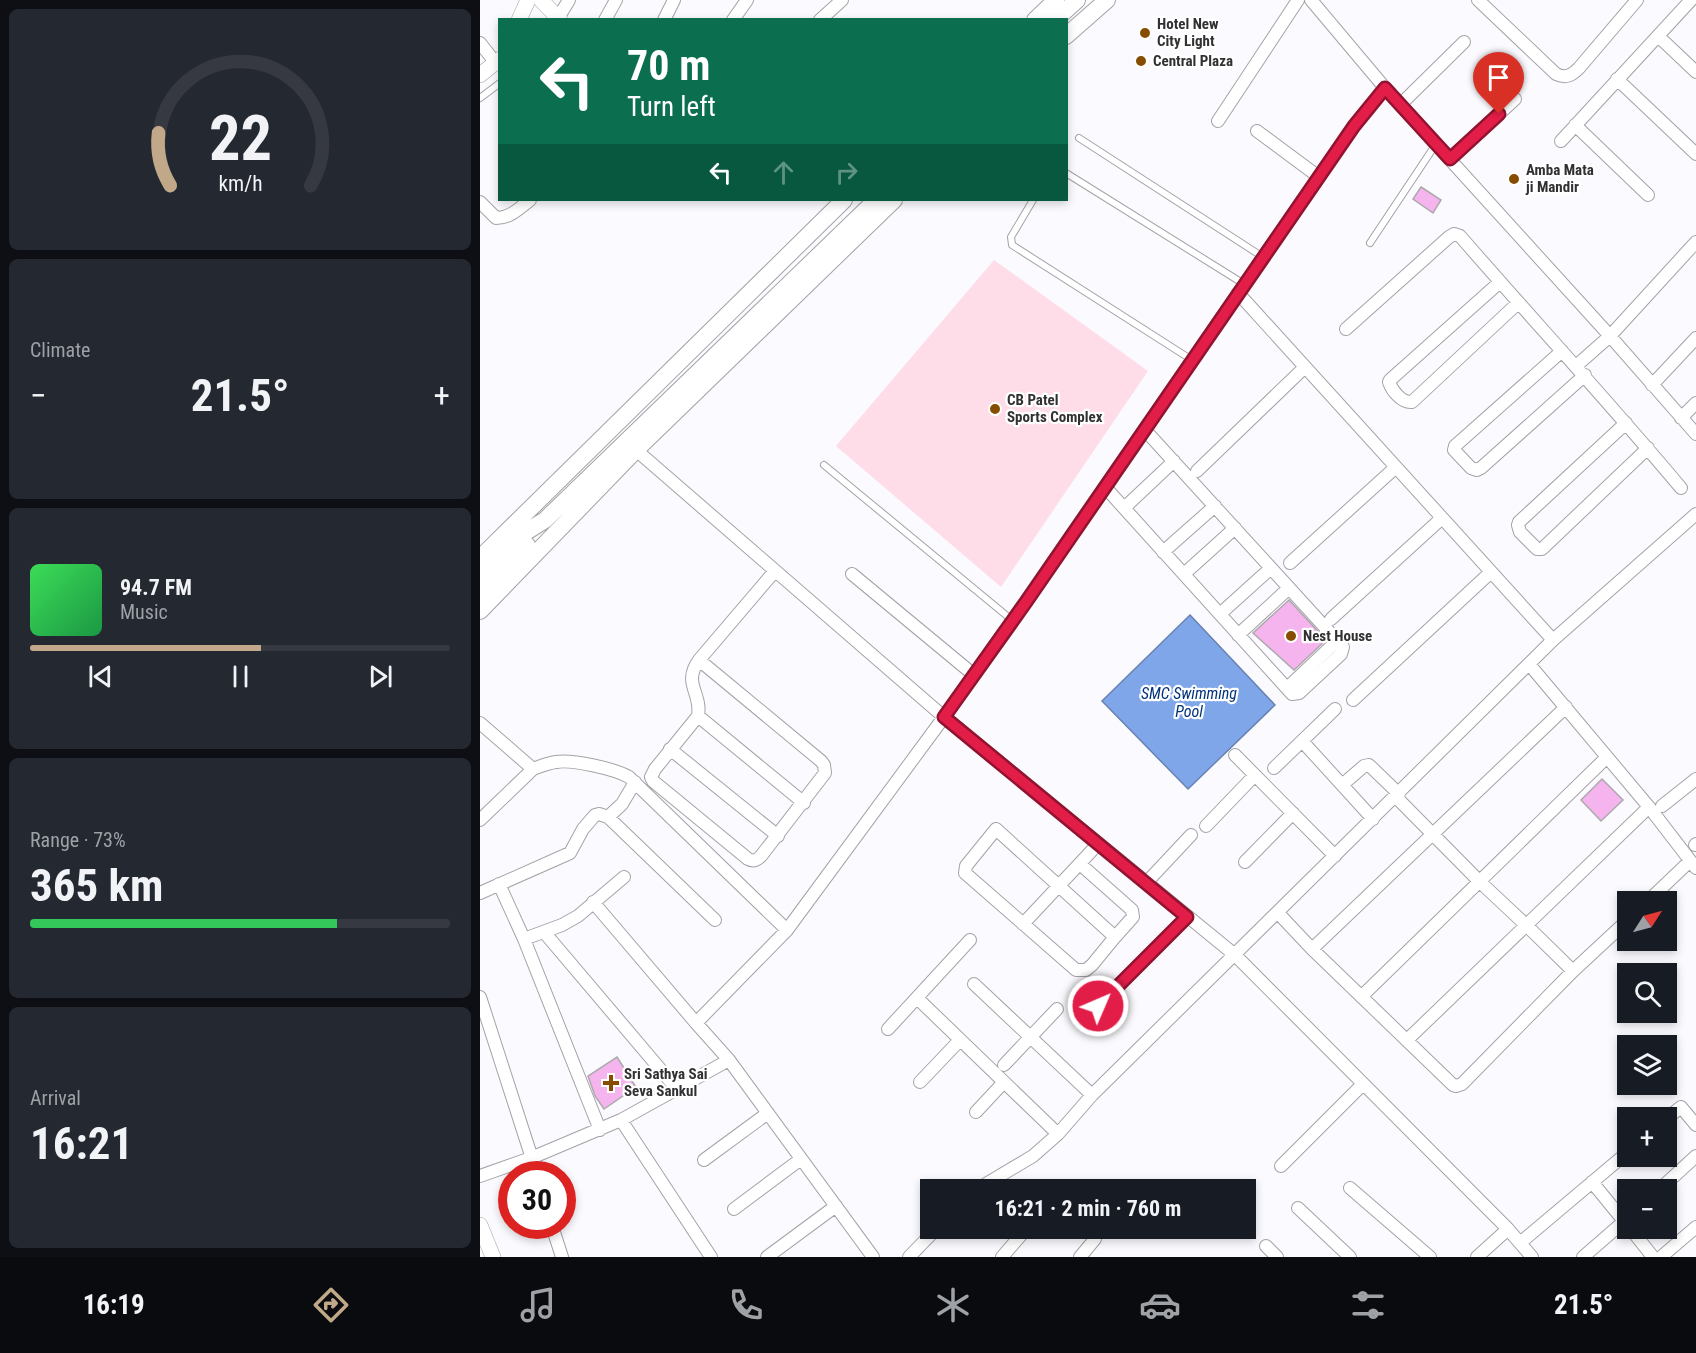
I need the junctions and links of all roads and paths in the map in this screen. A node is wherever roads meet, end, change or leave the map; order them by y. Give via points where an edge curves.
1 (528, 0) edge
2 (541, 0) edge
3 (569, 0) edge
4 (616, 0) edge
5 (674, 0) edge
6 (747, 0) edge
7 (842, 0) edge
8 (1056, 0) edge
9 (1077, 0) edge
10 (1094, 0) edge
11 (1107, 0) edge
12 (1298, 0) edge
13 (1311, 0) edge
14 (1478, 0) edge
15 (1637, 0) edge
16 (1691, 0) edge
17 (520, 18) edge
18 (558, 18) edge
19 (560, 18) edge
20 (606, 18) edge
21 (665, 18) edge
22 (734, 18) edge
23 (822, 18) edge
24 (1037, 18) edge
25 (1057, 18) edge
26 (1068, 22) edge
27 (1068, 34) edge
28 (1658, 36) junction
29 (1464, 42) dead end
30 (480, 43) edge
31 (497, 60) edge
32 (1696, 72) edge
33 (480, 75) edge
34 (1617, 80) junction
35 (498, 84) edge
36 (1385, 88) junction
37 (480, 98) edge
38 (1515, 99) dead end
39 (1400, 105) junction
40 (1218, 120) dead end
41 (1575, 125) junction
42 (1257, 131) dead end
43 (1079, 138) dead end
44 (1561, 141) dead end
45 (1436, 144) junction
46 (1696, 154) edge
47 (1450, 159) junction
48 (1068, 174) edge
49 (1319, 177) junction
50 (1648, 195) dead end
51 (529, 201) edge
52 (843, 201) edge
53 (875, 201) edge
54 (893, 201) edge
55 (1032, 201) edge
56 (480, 202) edge
57 (1696, 242) edge
58 (1370, 243) dead end
59 (1263, 257) junction
60 (1500, 282) junction
61 (1241, 288) junction
62 (1518, 303) junction
63 (1346, 329) dead end
64 (1610, 336) junction
65 (1696, 338) edge
66 (1562, 351) junction
67 (1193, 360) junction
68 (1305, 367) junction
69 (1581, 370) junction
70 (1652, 385) junction
71 (1696, 403) edge
72 (1681, 418) junction
73 (1626, 423) junction
74 (1145, 430) junction
75 (1696, 434) edge
76 (1648, 448) junction
77 (636, 450) junction
78 (1173, 461) junction
79 (824, 465) dead end
80 (1396, 467) junction
81 (1197, 471) dead end
82 (1105, 487) junction
83 (1681, 488) dead end
84 (1215, 506) junction
85 (1124, 508) junction
86 (1696, 514) edge
87 (1442, 518) junction
88 (545, 520) junction
89 (1235, 528) junction
90 (1163, 552) junction
91 (480, 558) edge
92 (1290, 563) dead end
93 (1271, 568) junction
94 (774, 571) junction
95 (1491, 572) junction
96 (852, 574) dead end
97 (1184, 574) junction
98 (480, 577) edge
99 (1289, 588) junction
100 (480, 594) edge
101 (480, 611) edge
102 (1220, 614) junction
103 (1331, 619) dead end
104 (1012, 621) junction
105 (1238, 635) junction
106 (1553, 640) junction
107 (699, 660) junction
108 (1529, 664) junction
109 (974, 675) junction
110 (1353, 700) dead end
111 (1566, 707) junction
112 (1335, 709) dead end
113 (698, 716) junction
114 (944, 717) junction
115 (480, 723) edge
116 (1302, 741) junction
117 (669, 749) junction
118 (1235, 755) dead end
119 (1607, 757) junction
120 (1274, 768) dead end
121 (533, 769) junction
122 (1255, 775) junction
123 (1696, 779) edge
124 (635, 782) junction
125 (1342, 785) junction
126 (1397, 795) junction
127 (804, 802) junction
128 (1662, 806) dead end
129 (1648, 807) junction
130 (1293, 813) junction
131 (608, 817) junction
132 (1373, 819) junction
133 (480, 820) edge
134 (1206, 826) dead end
135 (1433, 833) junction
136 (1191, 835) dead end
137 (778, 836) junction
138 (1098, 844) junction
139 (1335, 856) junction
140 (1245, 862) dead end
141 (1080, 864) junction
142 (1693, 865) edge
143 (624, 877) dead end
144 (1479, 881) junction
145 (1146, 883) junction
146 (499, 884) junction
147 (1059, 886) junction
148 (1661, 891) edge
149 (480, 892) edge
150 (594, 902) junction
151 (1278, 913) junction
152 (1187, 917) junction
153 (715, 920) dead end
154 (1023, 924) junction
155 (1527, 926) junction
156 (787, 930) junction
157 (1617, 930) edge
158 (544, 932) junction
159 (1115, 937) junction
160 (524, 939) junction
161 (970, 940) dead end
162 (1312, 949) junction
163 (1235, 956) junction
164 (1573, 971) junction
165 (974, 984) dead end
166 (1362, 996) junction
167 (480, 997) edge
168 (917, 998) junction
169 (1057, 1009) dead end
170 (1082, 1022) dead end
171 (696, 1023) junction
172 (888, 1029) dead end
173 (1030, 1038) junction
174 (960, 1040) junction
175 (1407, 1040) junction
176 (729, 1060) junction
177 (1004, 1065) dead end
178 (920, 1082) dead end
179 (1004, 1082) junction
180 (1363, 1084) junction
181 (677, 1089) junction
182 (1092, 1095) junction
183 (1677, 1110) edge
184 (976, 1112) dead end
185 (768, 1113) junction
186 (621, 1120) junction
187 (1696, 1125) edge
188 (600, 1130) junction
189 (1058, 1134) junction
190 (1696, 1156) edge
191 (531, 1158) junction
192 (801, 1159) junction
193 (704, 1160) dead end
194 (532, 1161) edge
195 (1617, 1161) edge
196 (1281, 1166) dead end
197 (480, 1176) edge
198 (994, 1179) edge
199 (1671, 1179) edge
200 (1592, 1182) junction
201 (1350, 1188) dead end
202 (836, 1206) junction
203 (1298, 1208) dead end
204 (734, 1209) dead end
205 (1617, 1211) edge
206 (480, 1225) edge
207 (1696, 1227) edge
208 (1508, 1229) junction
209 (1617, 1231) edge
210 (556, 1239) edge
211 (926, 1239) edge
212 (1018, 1239) edge
213 (1095, 1239) dead end
214 (1639, 1239) edge
215 (1520, 1243) junction
216 (1266, 1246) dead end
217 (871, 1256) edge
218 (493, 1257) edge
219 (562, 1257) edge
220 (711, 1257) edge
221 (767, 1257) edge
222 (909, 1257) edge
223 (1002, 1257) edge
224 (1080, 1257) edge
225 (1277, 1257) edge
226 (1350, 1257) edge
227 (1430, 1257) edge
228 (1477, 1257) edge
229 (1532, 1257) edge
230 (1583, 1257) edge
231 (1653, 1257) edge
232 (1660, 1257) edge

1 - 17 street
2 - 18 street
3 - 19 street
4 - 20 street
5 - 21 street
6 - 22 street
7 - 23 street
8 - 24 main road
9 - 25 main road
10 - 26 main road
11 - 27 main road
12 - 40 street
13 - 36 street
14 - 15 street via 1562,77 1579,68
16 - 28 street
28 - 32 street
28 - 34 street
29 - 39 street
30 - 31 street
31 - 33 street
34 - 41 street
34 - 46 street
35 - 37 lane
36 - 39 street
36 - 49 street
38 - 47 street
39 - 45 street
41 - 44 street
41 - 50 street
42 - 49 street
43 - 59 lane
45 - 47 street
45 - 58 lane
47 - 64 street
48 - 61 lane
49 - 59 street
51 - 56 street via 502,218 496,218
52 - 91 main road
53 - 88 main road
54 - 77 main road
55 - 67 lane via 1011,237 1012,244
57 - 64 street
59 - 61 street
60 - 62 street
60 - 62 street via 1390,380 1392,389 1404,401 1412,402
60 - 63 street via 1455,234
61 - 67 street
61 - 68 street
62 - 66 street
64 - 69 street
64 - 70 street
65 - 70 street
66 - 69 street
66 - 69 street via 1455,446 1454,450 1471,468 1481,468
67 - 74 street
68 - 80 street
68 - 81 street
69 - 73 street
70 - 72 street
71 - 72 street
72 - 75 street
73 - 76 street
73 - 76 street via 1519,522 1520,532 1536,549 1542,549
74 - 78 street
74 - 82 street
76 - 83 street
77 - 94 street
77 - 101 main road
78 - 84 street
78 - 85 street
79 - 104 lane
80 - 87 street
80 - 92 street
82 - 85 street
82 - 104 street
84 - 89 street
84 - 90 street
85 - 90 street
86 - 106 street
87 - 95 street
87 - 103 street
88 - 98 main road via 521,535
88 - 100 main road via 530,542
89 - 93 street
89 - 97 street
90 - 97 street
93 - 99 street
93 - 102 street
94 - 107 street
94 - 114 street
95 - 106 street
95 - 110 street
96 - 109 street
97 - 102 street
99 - 105 street
99 - 105 street via 1343,647 1341,654 1299,693 1292,694
102 - 105 street
104 - 109 street
106 - 108 street
107 - 113 street via 692,673
107 - 127 street via 824,765 825,773
108 - 111 street
108 - 126 street
109 - 114 street
111 - 119 street
111 - 135 street
112 - 116 street
113 - 117 street
113 - 127 street
114 - 138 street
114 - 156 street
115 - 121 street
116 - 120 street
116 - 125 street
117 - 137 street
117 - 137 street via 652,773 653,781 748,859 757,860
118 - 122 street
119 - 129 street
119 - 144 street
121 - 124 street via 558,761 574,762 623,773
121 - 133 street
122 - 130 street
122 - 134 street
123 - 128 street
124 - 131 street via 622,804
124 - 156 street
125 - 126 street via 1369,765
125 - 132 street
126 - 132 street
126 - 135 street
127 - 137 street
129 - 142 street
129 - 155 street
130 - 139 street
130 - 140 street
131 - 146 street via 599,814 592,818 570,853
131 - 153 street
132 - 139 street
135 - 144 street
135 - 162 street
136 - 145 street
138 - 141 street
138 - 145 street
139 - 151 street
141 - 147 street
141 - 159 street via 1132,910 1132,917
142 - 148 street
143 - 150 street
144 - 155 street
144 - 166 street
145 - 152 street
146 - 149 street
146 - 160 street
147 - 154 street
147 - 154 street via 996,829 966,866 965,873
147 - 159 street
150 - 158 street via 578,916
150 - 171 street
151 - 162 street
151 - 163 street
152 - 163 street
152 - 170 street
154 - 159 street via 1076,970 1092,965
155 - 164 street
155 - 175 street
156 - 171 street
157 - 164 street
158 - 160 street
158 - 181 street
160 - 188 street
161 - 168 street
162 - 166 street
163 - 180 street
163 - 182 street
164 - 175 street via 1459,1086 1453,1085
165 - 173 street
166 - 175 street
167 - 191 street
168 - 172 street
168 - 174 street
169 - 173 street
171 - 176 street
173 - 177 street
173 - 182 street
174 - 178 street
174 - 179 street
176 - 181 street
176 - 185 street
179 - 184 street
179 - 189 street
180 - 196 street
180 - 208 street
181 - 186 street
182 - 189 street
183 - 187 street via 1681,1107
185 - 192 street
185 - 193 street
186 - 188 street
186 - 220 street
188 - 191 street
189 - 198 street via 1033,1156
190 - 199 street
191 - 194 street
191 - 197 street
192 - 202 street
192 - 204 street
195 - 200 street
200 - 205 street
200 - 215 street
201 - 227 street
202 - 217 street
202 - 221 street
203 - 226 street
206 - 218 street
207 - 232 street
208 - 215 street
208 - 228 street
209 - 230 street
210 - 219 street
211 - 222 street
212 - 223 street
213 - 224 street
214 - 231 street
215 - 229 street
216 - 225 street

